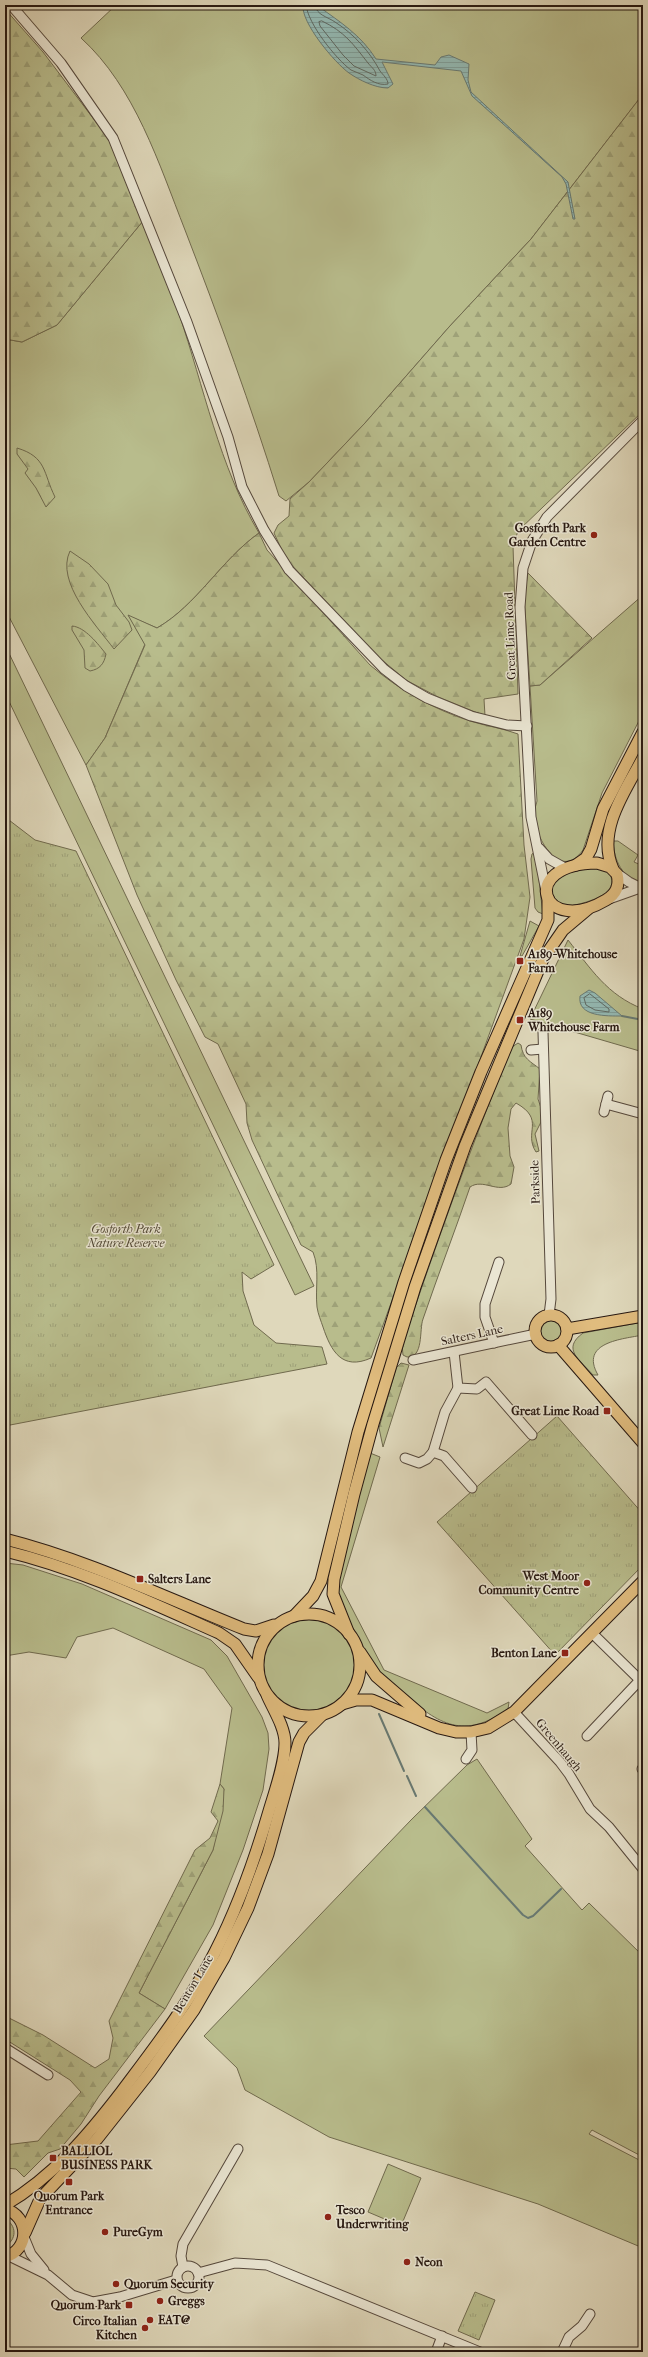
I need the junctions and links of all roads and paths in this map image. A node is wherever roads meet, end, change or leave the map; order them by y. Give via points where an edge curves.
1 (11, 5) edge
2 (643, 420) edge
3 (527, 726) junction
4 (643, 732) edge
5 (643, 758) edge
6 (538, 847) junction
7 (571, 867) junction
8 (614, 870) junction
9 (641, 888) edge
10 (547, 894) junction
11 (606, 900) junction
12 (588, 909) junction
13 (543, 1032) dead end
14 (543, 1049) junction
15 (531, 1050) dead end
16 (606, 1104) dead end
17 (643, 1114) edge
18 (499, 1262) dead end
19 (549, 1315) junction
20 (643, 1316) edge
21 (567, 1329) junction
22 (536, 1334) junction
23 (494, 1343) junction
24 (558, 1345) junction
25 (454, 1352) junction
26 (413, 1360) dead end
27 (458, 1388) junction
28 (532, 1435) dead end
29 (643, 1443) edge
30 (433, 1452) junction
31 (405, 1458) dead end
32 (472, 1488) dead end
33 (5, 1538) edge
34 (5, 1551) edge
35 (643, 1581) edge
36 (294, 1616) junction
37 (278, 1624) junction
38 (592, 1633) junction
39 (349, 1634) junction
40 (356, 1645) junction
41 (259, 1679) junction
42 (642, 1681) edge
43 (267, 1695) junction
44 (342, 1704) junction
45 (514, 1712) junction
46 (322, 1715) junction
47 (439, 1728) junction
48 (471, 1732) junction
49 (587, 1737) dead end
50 (466, 1759) dead end
51 (643, 1869) edge
52 (5, 2048) edge
53 (48, 2075) dead end
54 (238, 2149) dead end
55 (5, 2205) edge
56 (5, 2209) edge
57 (24, 2235) junction
58 (7, 2257) edge
59 (183, 2267) junction
60 (198, 2273) junction
61 (48, 2275) junction
62 (176, 2280) junction
63 (590, 2314) dead end
64 (442, 2336) junction
65 (436, 2352) edge
66 (480, 2352) edge
67 (562, 2352) edge

1 - 3 street via 61,63 113,138 187,322 228,437 242,487 264,530 289,570 384,669 406,686 427,698 471,716 507,725
2 - 3 street, Great Lime Road via 547,518 528,550 520,594
3 - 6 street, Great Lime Road via 531,817
4 - 7 main road via 603,809 588,854
5 - 8 main road via 621,799 609,830 607,852
6 - 7 street via 549,859
6 - 10 street, Great Lime Road
7 - 8 main road via 600,864
7 - 10 main road via 551,877
8 - 9 street
8 - 11 main road via 618,878 617,888 615,894
9 - 11 street
10 - 12 main road via 557,908 566,912
10 - 36 main road via 548,920 481,1072 446,1160 404,1282 358,1432 321,1581 313,1596
11 - 12 main road
12 - 39 main road via 563,930 543,959 468,1139 415,1287 372,1424 334,1579 333,1594
13 - 14 street, Parkside
14 - 15 street
14 - 19 street, Parkside via 551,1299
16 - 17 street
18 - 23 street via 485,1304 485,1317
19 - 21 main road via 561,1318
19 - 22 main road via 538,1322
20 - 21 main road
21 - 24 main road via 564,1339
22 - 23 street, Salters Lane
22 - 24 main road via 546,1345
23 - 25 street, Salters Lane
24 - 29 main road
25 - 26 street, Salters Lane
25 - 27 street
27 - 28 street via 476,1389 486,1382
27 - 30 street via 445,1412
30 - 31 street via 419,1463
30 - 32 street via 444,1456
33 - 37 main road via 104,1570 244,1629 256,1631
34 - 41 main road via 35,1558 92,1578 219,1633 235,1644
35 - 38 main road
36 - 37 main road
36 - 39 main road via 312,1614 329,1618
37 - 41 main road via 266,1637 258,1653
38 - 42 street
38 - 45 main road
39 - 40 main road
40 - 44 main road via 360,1661 359,1677 352,1692
40 - 47 main road via 382,1683
41 - 43 main road
42 - 49 street
43 - 46 main road via 278,1706 291,1713 306,1716
43 - 55 main road, Benton Lane via 283,1734 285,1748 252,1867 214,1954 166,2030 88,2132 43,2177
44 - 46 main road
44 - 47 main road via 356,1700 372,1700
45 - 48 main road via 494,1725
45 - 51 street, Greenhaugh via 560,1762 590,1809 609,1827
46 - 57 main road, Benton Lane via 299,1742 268,1854 248,1908 224,1958 176,2037 136,2090 97,2139 40,2199
47 - 48 main road
48 - 50 street via 472,1750
52 - 53 street via 25,2058
54 - 59 street via 183,2244
56 - 57 main road via 19,2218
57 - 58 main road, Benton Lane via 20,2247
57 - 61 street via 31,2254
58 - 61 street
59 - 60 street via 192,2267
59 - 62 street via 178,2271
60 - 62 street via 198,2283 190,2288 182,2287
60 - 64 street via 235,2263 267,2266
61 - 62 street via 72,2295 93,2302 120,2297
63 - 67 street via 582,2326 569,2337
64 - 65 street
64 - 66 street

